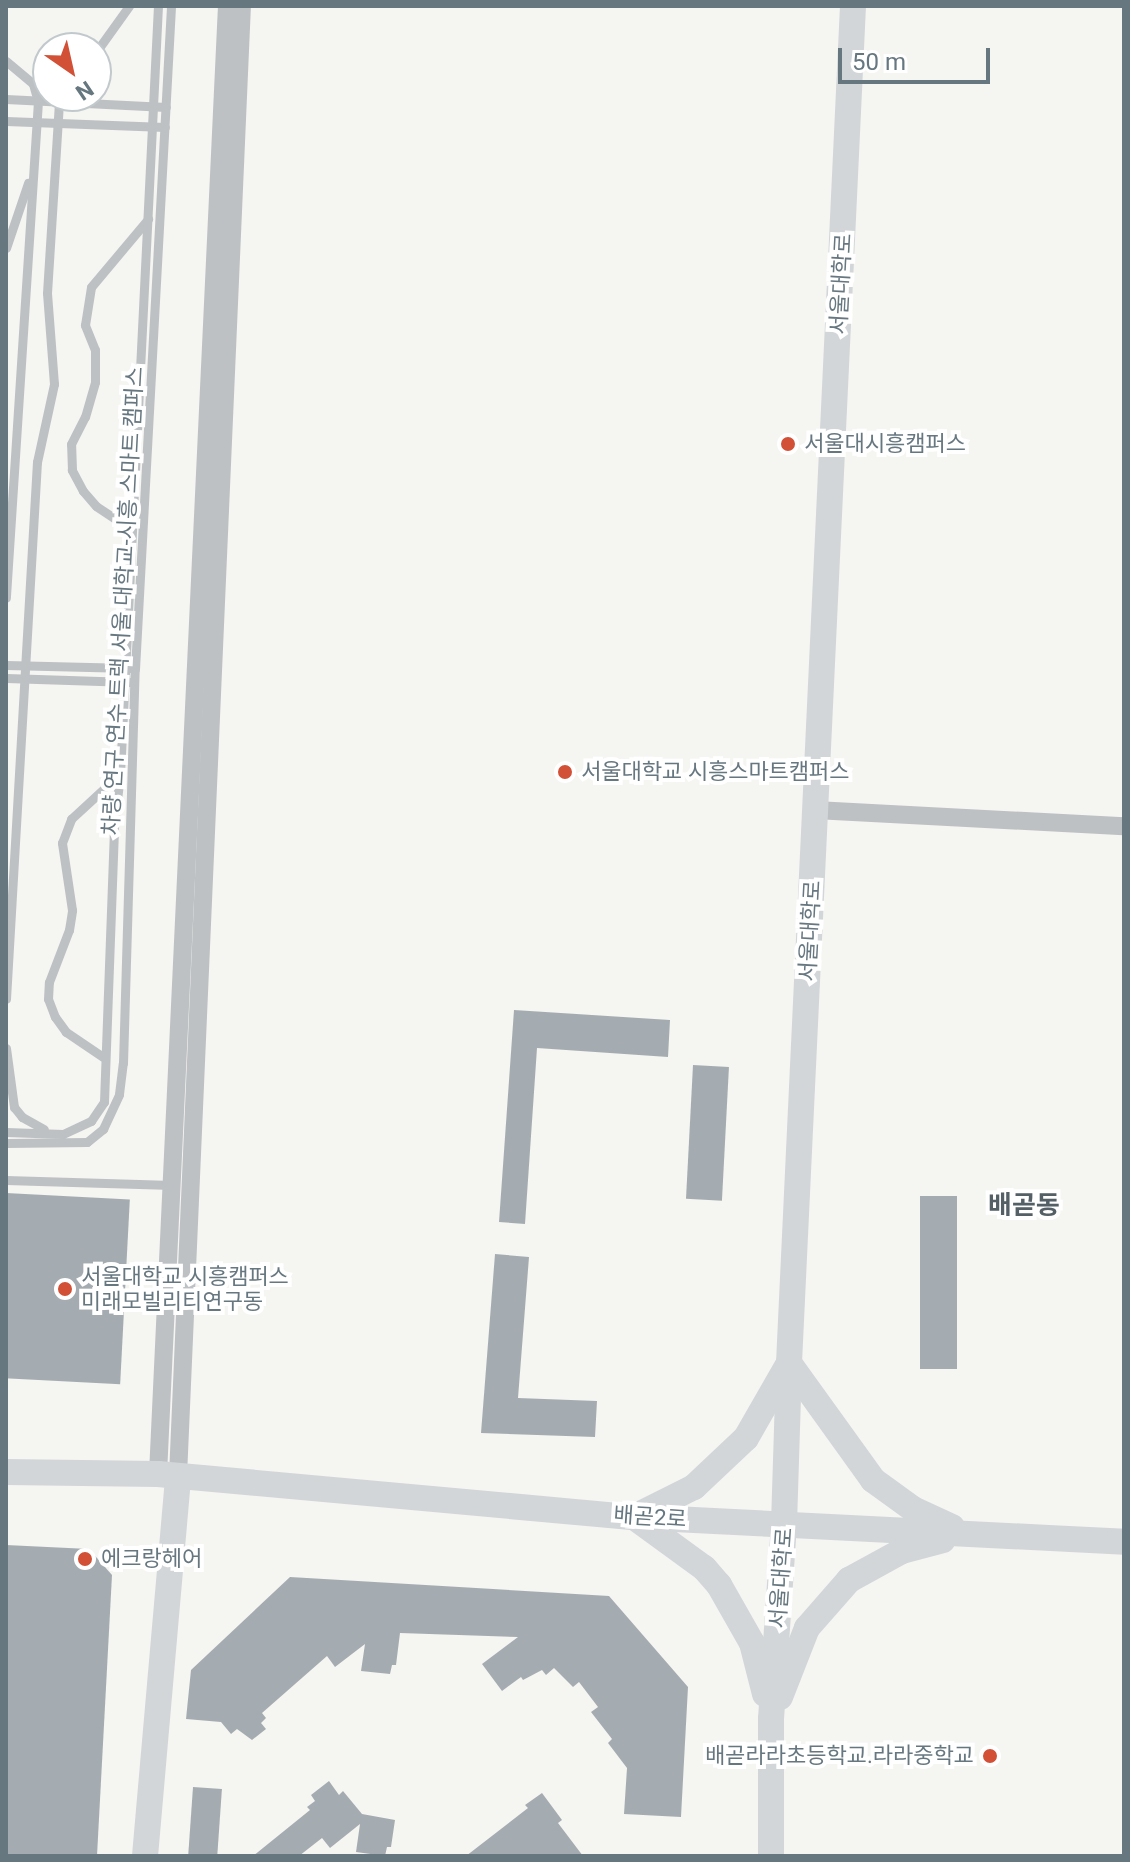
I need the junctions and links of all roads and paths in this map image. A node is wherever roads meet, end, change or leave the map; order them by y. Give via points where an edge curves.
1 (129, 6) edge
2 (158, 6) edge
3 (171, 6) edge
4 (227, 6) edge
5 (242, 6) edge
6 (853, 6) edge
7 (110, 32) edge
8 (6, 61) edge
9 (32, 83) edge
10 (6, 99) edge
11 (32, 101) edge
12 (112, 103) edge
13 (151, 106) junction
14 (166, 107) junction
15 (37, 112) edge
16 (59, 112) edge
17 (6, 121) edge
18 (36, 123) junction
19 (58, 124) junction
20 (150, 127) junction
21 (165, 127) junction
22 (32, 172) junction
23 (148, 219) junction
24 (6, 248) edge
25 (132, 530) junction
26 (6, 598) edge
27 (6, 665) edge
28 (25, 665) junction
29 (130, 668) junction
30 (6, 678) edge
31 (24, 679) junction
32 (130, 682) junction
33 (120, 774) junction
34 (815, 810) junction
35 (1124, 826) edge
36 (6, 999) edge
37 (6, 1048) edge
38 (103, 1057) junction
39 (6, 1132) edge
40 (63, 1134) junction
41 (6, 1143) edge
42 (6, 1180) edge
43 (172, 1185) junction
44 (789, 1363) junction
45 (6, 1472) edge
46 (168, 1475) junction
47 (634, 1517) junction
48 (784, 1524) junction
49 (966, 1534) junction
50 (1124, 1542) edge
51 (771, 1719) junction
52 (145, 1856) edge
53 (771, 1856) edge

1 - 7 lane
2 - 13 lane
3 - 14 lane, 차량 연구 연수 트랙 서울 대학교-시흥 스마트 캠퍼스
4 - 43 street
5 - 46 street
6 - 34 street, 서울대학로
8 - 9 lane
10 - 11 lane
12 - 13 lane
13 - 14 lane
13 - 20 lane
14 - 21 lane, 차량 연구 연수 트랙 서울 대학교-시흥 스마트 캠퍼스
15 - 18 lane
16 - 19 lane
17 - 18 lane
18 - 19 lane
18 - 22 lane
19 - 20 lane
19 - 28 lane via 47,293 54,384 37,462
20 - 21 lane
20 - 23 lane
21 - 29 lane, 차량 연구 연수 트랙 서울 대학교-시흥 스마트 캠퍼스
22 - 24 lane
22 - 26 lane
23 - 25 lane
23 - 25 lane via 91,287 85,325 95,350 95,382 71,444 72,470 83,491
25 - 29 lane
27 - 28 lane
28 - 29 lane
28 - 31 lane
29 - 32 lane, 차량 연구 연수 트랙 서울 대학교-시흥 스마트 캠퍼스
30 - 31 lane
31 - 32 lane
31 - 36 lane
32 - 33 lane
32 - 41 lane, 차량 연구 연수 트랙 서울 대학교-시흥 스마트 캠퍼스 via 119,1094 103,1129 87,1142
33 - 38 lane
33 - 38 lane via 71,819 62,843 72,910 49,982 55,1017 66,1032
34 - 35 street
34 - 44 street, 서울대학로
37 - 40 lane via 14,1107 36,1127
38 - 40 lane via 104,1102 91,1121
39 - 40 lane
42 - 43 lane
43 - 46 street
44 - 47 street via 746,1438 694,1487
44 - 48 street, 서울대학로
44 - 49 street via 873,1480 913,1509
45 - 46 street, 배곧2로
46 - 47 street, 배곧2로
46 - 52 street
47 - 48 street, 배곧2로
47 - 51 street via 719,1585 752,1643
48 - 49 street, 배곧2로
48 - 51 street, 서울대학로
49 - 50 street, 배곧2로
49 - 51 street via 902,1551 849,1580 807,1628
51 - 53 street, 서울대학로

